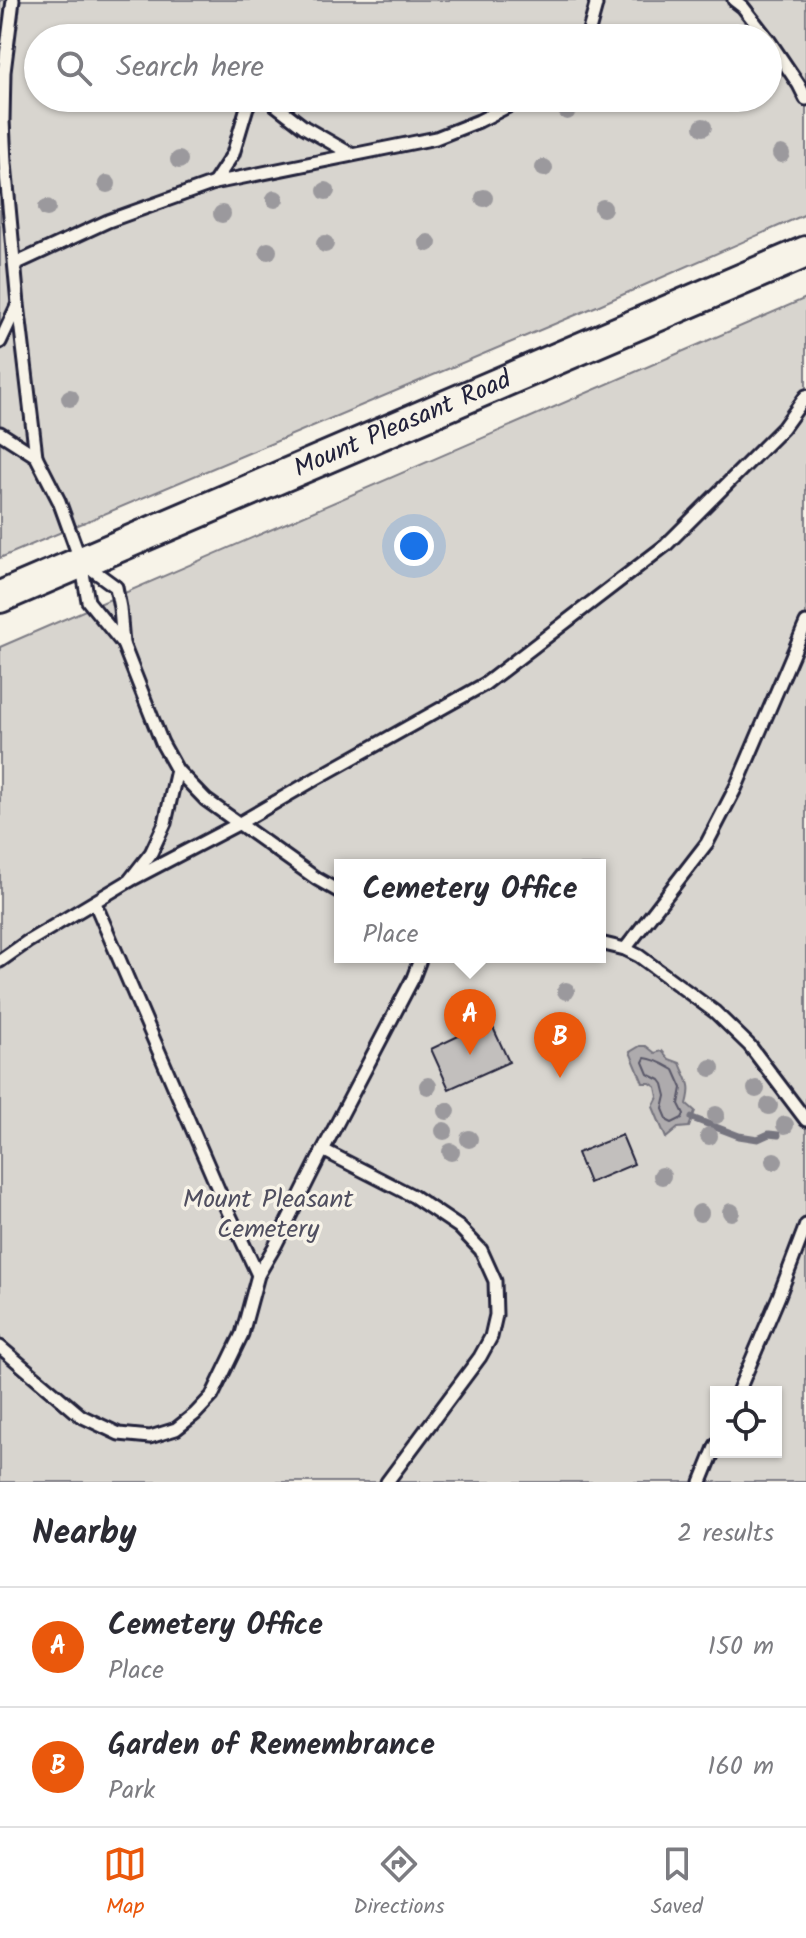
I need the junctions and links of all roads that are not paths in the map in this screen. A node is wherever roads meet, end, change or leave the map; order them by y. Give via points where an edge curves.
1 (13, 0) edge
2 (595, 0) edge
3 (734, 0) edge
4 (591, 24) edge
5 (756, 24) edge
6 (782, 59) edge
7 (806, 99) edge
8 (246, 112) edge
9 (285, 112) edge
10 (497, 112) edge
11 (351, 154) junction
12 (214, 183) junction
13 (806, 252) edge
14 (15, 264) junction
15 (18, 304) junction
16 (0, 342) edge
17 (806, 396) edge
18 (0, 433) edge
19 (36, 456) junction
20 (81, 562) junction
21 (0, 597) edge
22 (806, 623) edge
23 (123, 644) junction
24 (177, 770) junction
25 (238, 824) junction
26 (129, 881) junction
27 (334, 889) edge
28 (95, 903) junction
29 (606, 944) edge
30 (625, 949) junction
31 (0, 961) edge
32 (419, 963) edge
33 (806, 1120) edge
34 (323, 1150) junction
35 (806, 1225) edge
36 (258, 1275) junction
37 (0, 1347) edge
38 (741, 1386) edge
39 (711, 1458) edge
40 (387, 1482) edge
41 (701, 1482) edge

1 - 14 lane via 3,120
2 - 4 lane
3 - 5 lane
6 - 7 lane
8 - 12 lane via 233,154
9 - 11 lane
10 - 11 lane via 436,138
11 - 12 lane
12 - 14 lane via 108,221
13 - 20 main road, Mount Pleasant Road
14 - 15 lane
15 - 16 lane
15 - 19 lane
17 - 25 lane via 783,428 666,545 555,632 485,684
18 - 19 lane
19 - 20 lane
20 - 21 main road, Mount Pleasant Road
20 - 23 lane via 88,601
20 - 23 lane via 116,587
22 - 30 lane via 707,843
23 - 24 lane
24 - 25 lane
24 - 26 lane via 165,823
25 - 26 lane
25 - 27 lane
26 - 28 lane
28 - 31 lane
28 - 36 lane
29 - 30 lane
30 - 33 lane via 715,1012 750,1046
32 - 34 lane
34 - 36 lane
34 - 40 lane via 413,1196 459,1227 481,1250 495,1281 491,1337
35 - 38 lane
36 - 37 lane via 242,1334 212,1396 176,1429 150,1437 119,1434 81,1416
39 - 41 lane

